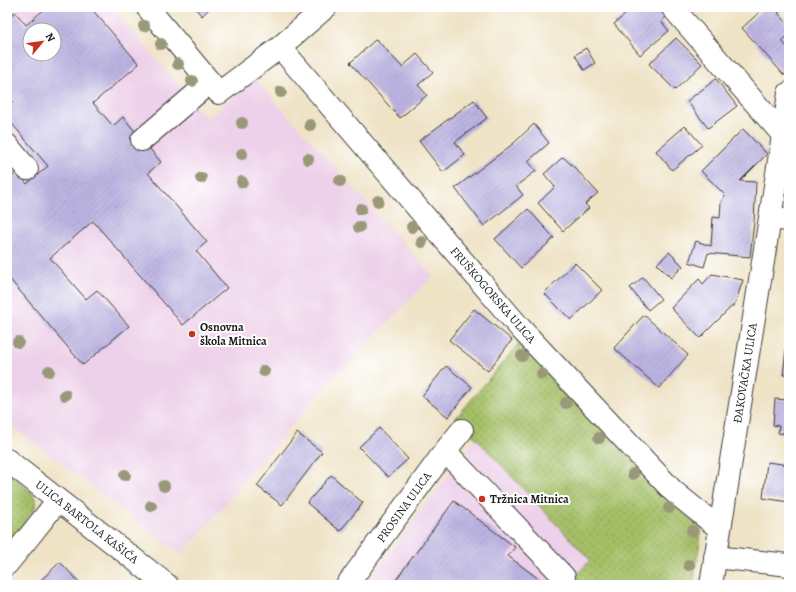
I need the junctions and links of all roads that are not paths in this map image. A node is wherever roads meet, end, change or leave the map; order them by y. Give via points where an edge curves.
1 (147, 7) edge
2 (326, 7) edge
3 (672, 7) edge
4 (280, 47) junction
5 (210, 82) junction
6 (789, 93) edge
7 (783, 136) junction
8 (142, 140) dead end
9 (7, 145) edge
10 (27, 169) dead end
11 (780, 219) edge
12 (462, 430) dead end
13 (445, 451) junction
14 (7, 460) edge
15 (58, 500) junction
16 (720, 529) junction
17 (715, 557) junction
18 (7, 564) edge
19 (789, 565) edge
20 (564, 577) dead end
21 (167, 585) edge
22 (347, 585) edge
23 (711, 585) edge

1 - 5 street
2 - 4 street
3 - 7 street
4 - 5 street via 219,93
4 - 16 street, FRUŠKOGORSKA ULICA via 522,329 673,491
5 - 8 street
6 - 7 street, ĐAKOVAČKA ULICA
7 - 11 street, ĐAKOVAČKA ULICA
9 - 10 street
11 - 16 street, ĐAKOVAČKA ULICA
12 - 13 street, PROSINA ULICA
13 - 20 street
13 - 22 street, PROSINA ULICA
14 - 15 street, ULICA BARTOLA KAŠIĆA
15 - 18 street
15 - 21 street, ULICA BARTOLA KAŠIĆA
16 - 17 street, ĐAKOVAČKA ULICA
17 - 19 street
17 - 23 street, ĐAKOVAČKA ULICA

